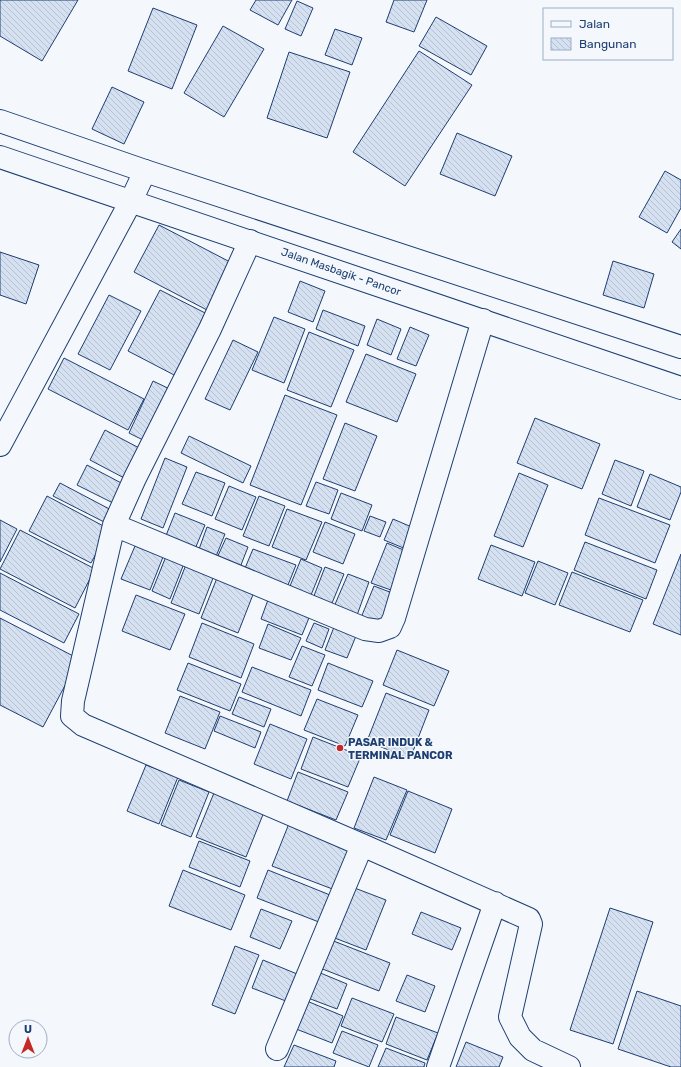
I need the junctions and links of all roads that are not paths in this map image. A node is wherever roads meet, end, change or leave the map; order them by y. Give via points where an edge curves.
1 (0, 121) edge
2 (0, 157) edge
3 (145, 171) junction
4 (131, 201) junction
5 (250, 241) junction
6 (483, 320) junction
7 (681, 347) edge
8 (681, 388) edge
9 (0, 445) edge
10 (114, 525) junction
11 (362, 845) junction
12 (494, 903) junction
13 (277, 1050) dead end
14 (438, 1067) edge
15 (569, 1067) edge

1 - 3 street
2 - 4 street, Jalan Masbagik - Pancor
3 - 4 street
3 - 7 street
4 - 5 street, Jalan Masbagik - Pancor
4 - 9 street
5 - 6 street, Jalan Masbagik - Pancor
5 - 10 street
6 - 8 street, Jalan Masbagik - Pancor
6 - 10 street via 390,627 379,631 365,629
10 - 11 street via 73,701 72,716 83,725
11 - 12 street
11 - 13 street
12 - 14 street
12 - 15 street via 529,918 532,924 510,1017 520,1037 533,1050

